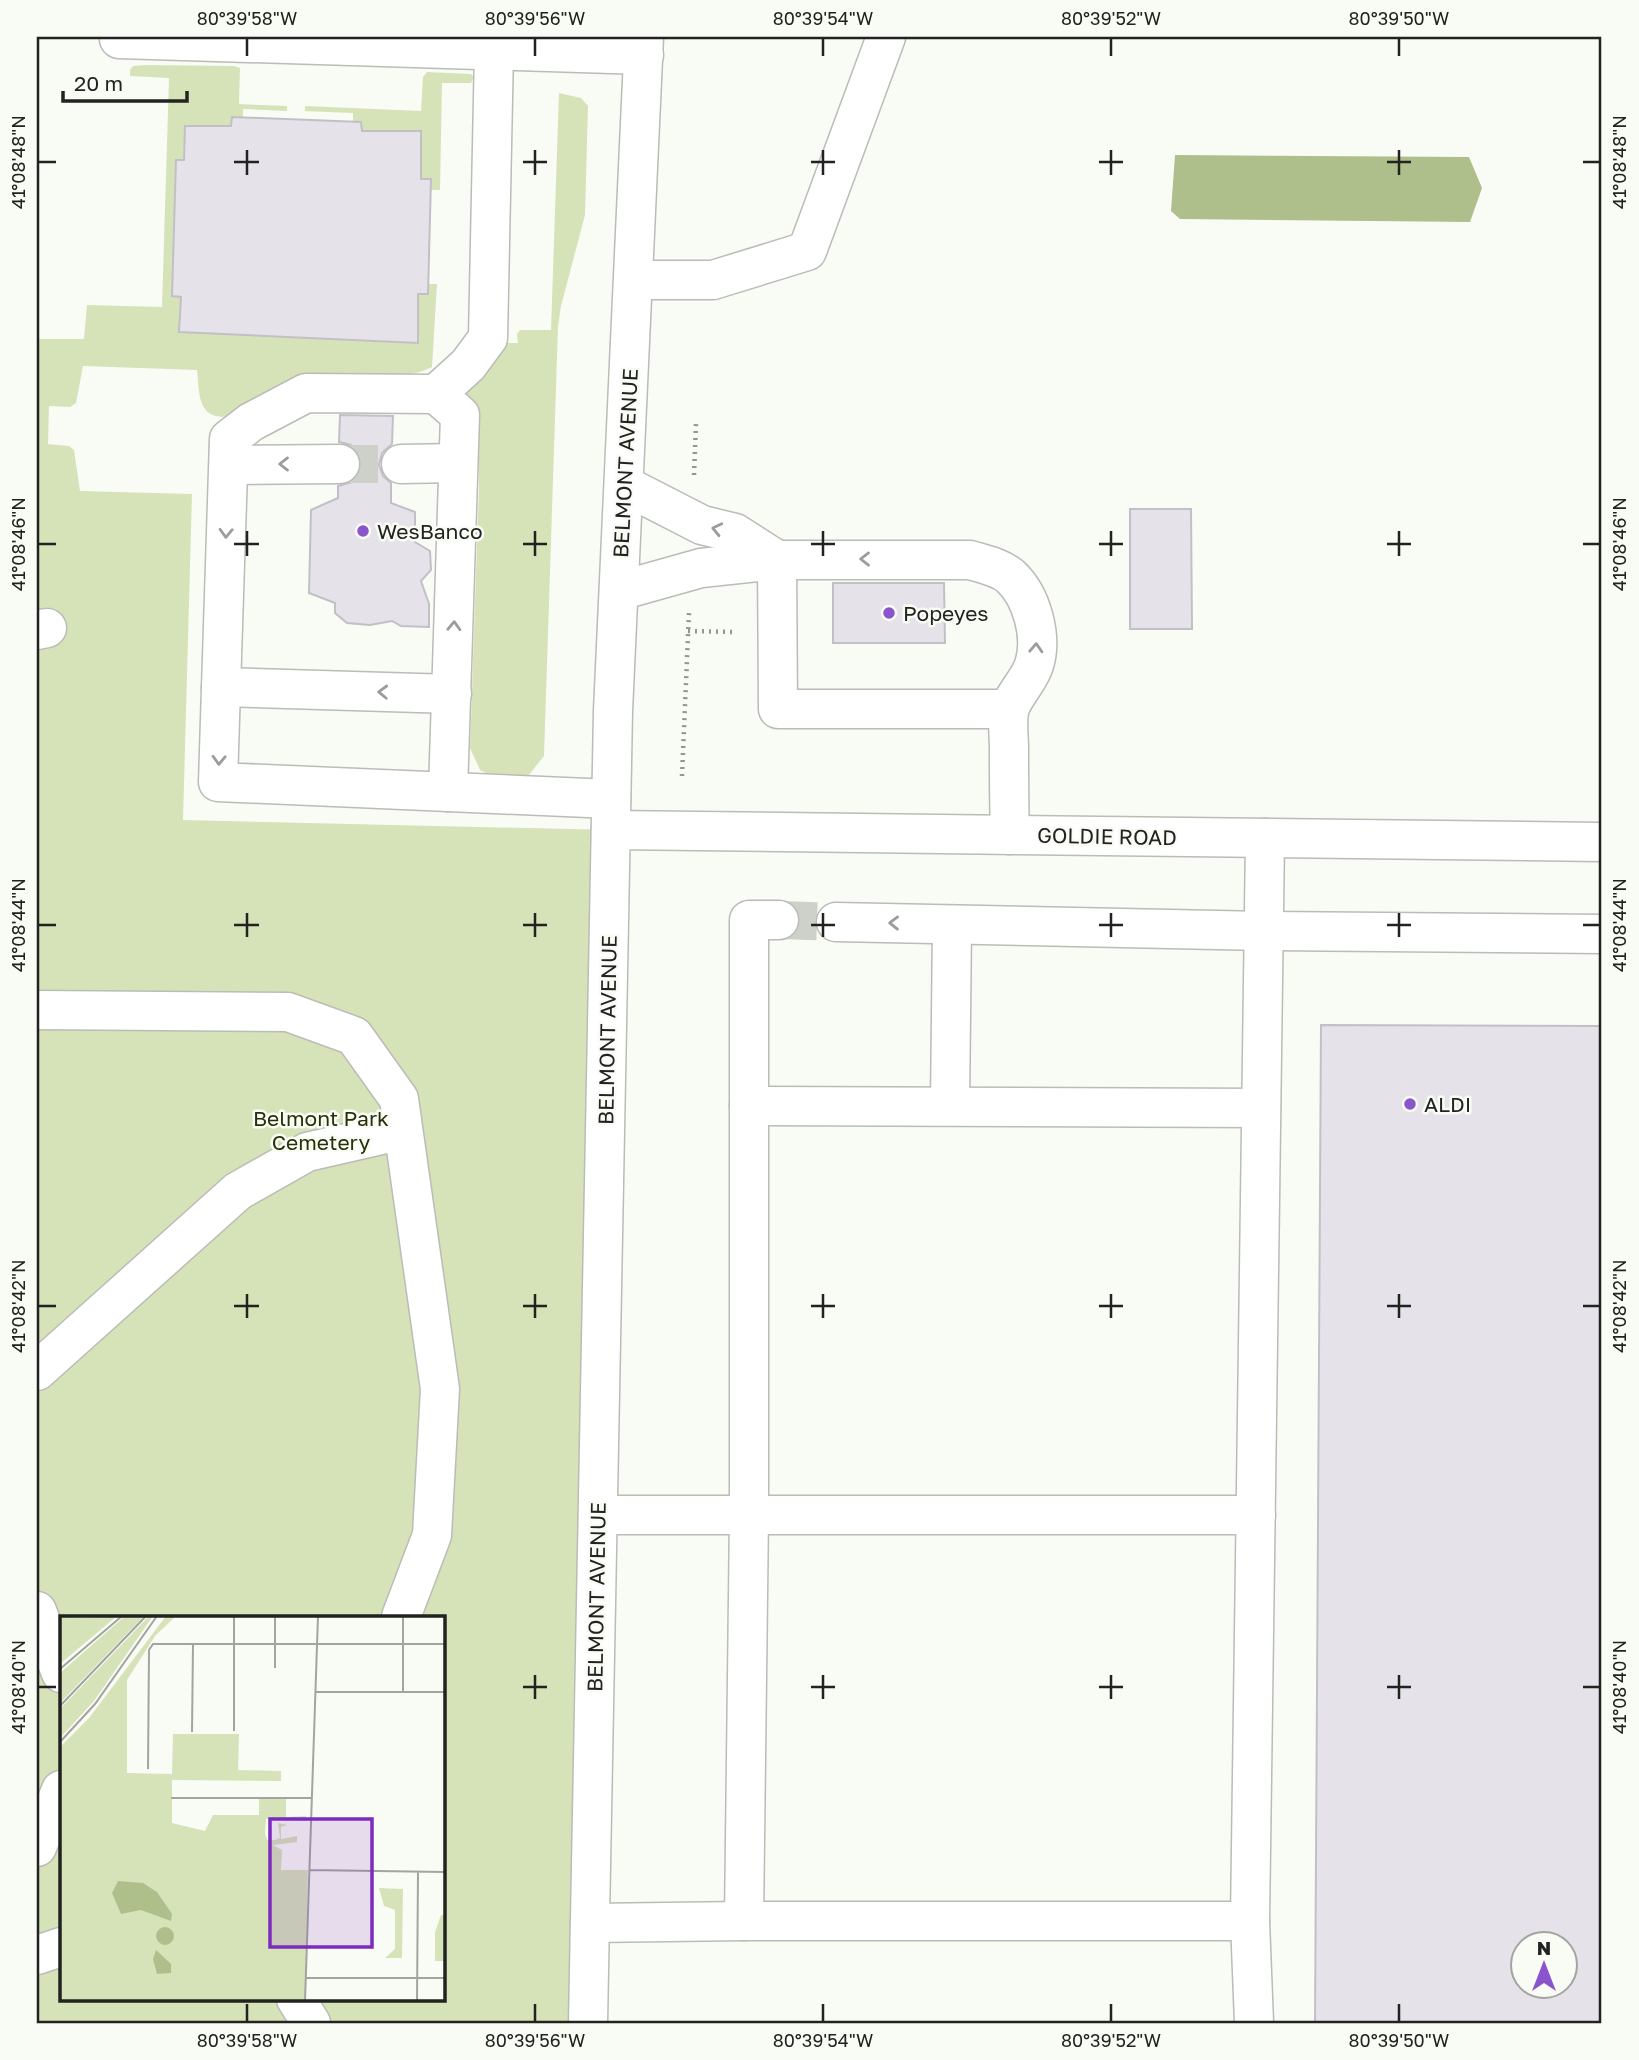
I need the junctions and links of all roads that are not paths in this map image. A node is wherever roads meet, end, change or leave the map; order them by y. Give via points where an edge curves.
1 (886, 37) edge
2 (119, 39) dead end
3 (644, 46) edge
4 (494, 50) junction
5 (634, 280) junction
6 (436, 394) junction
7 (458, 463) junction
8 (340, 464) tunnel mouth
9 (401, 464) tunnel mouth
10 (229, 465) junction
11 (624, 485) junction
12 (777, 560) junction
13 (619, 591) junction
14 (221, 687) junction
15 (452, 694) junction
16 (1009, 709) junction
17 (448, 792) junction
18 (611, 814) junction
19 (1010, 835) junction
20 (1265, 838) junction
21 (1602, 842) edge
22 (764, 920) dead end
23 (836, 922) tunnel mouth
24 (952, 925) junction
25 (1264, 931) junction
26 (1602, 934) edge
27 (37, 1010) edge
28 (749, 1106) junction
29 (950, 1106) junction
30 (1261, 1108) junction
31 (403, 1130) junction
32 (37, 1371) edge
33 (598, 1514) junction
34 (749, 1514) junction
35 (1255, 1515) junction
36 (37, 1611) edge
37 (401, 1616) edge
38 (60, 1671) edge
39 (60, 1792) edge
40 (37, 1847) edge
41 (744, 1921) junction
42 (1250, 1921) junction
43 (590, 1923) junction
44 (60, 1947) edge
45 (37, 1955) edge
46 (297, 2000) edge
47 (311, 2023) edge
48 (588, 2023) edge
49 (1254, 2023) edge

1 - 5 main road via 807,251 713,280
2 - 4 main road
3 - 4 main road
3 - 5 main road, BELMONT AVENUE
4 - 6 main road via 488,338 468,365
5 - 11 main road, BELMONT AVENUE
6 - 7 main road via 460,415
6 - 10 main road via 306,393 229,439
7 - 9 main road
15 -> 7 main road
8 -> 10 main road
10 -> 14 main road
12 -> 11 main road via 735,533 702,525
11 - 13 main road, BELMONT AVENUE
12 - 13 main road via 701,568
12 - 16 main road via 778,709
16 -> 12 main road via 1027,682 1037,647 1029,608 1009,575 970,560
13 - 18 main road, BELMONT AVENUE
15 -> 14 main road
14 -> 17 main road, GOLDIE ROAD via 218,782
15 - 17 main road
16 - 19 main road
17 - 18 main road, GOLDIE ROAD
18 - 19 main road, GOLDIE ROAD
18 - 33 main road, BELMONT AVENUE
19 - 20 main road, GOLDIE ROAD
20 - 21 main road, GOLDIE ROAD
20 - 25 main road
22 - 28 main road
24 -> 23 main road
24 - 25 main road
24 - 29 main road
25 - 26 main road
25 - 30 main road
27 - 31 main road via 288,1012 354,1036 399,1100
28 - 29 main road
28 - 34 main road
29 - 30 main road
30 - 35 main road
31 - 32 main road via 307,1152 238,1191
31 - 37 main road via 440,1389 432,1535
33 - 34 main road
33 - 43 main road, BELMONT AVENUE
34 - 35 main road
34 - 41 main road
35 - 42 main road
36 - 38 main road
39 - 40 main road
41 - 42 main road
41 - 43 main road
42 - 49 main road
43 - 48 main road, BELMONT AVENUE
44 - 45 main road
46 - 47 main road

